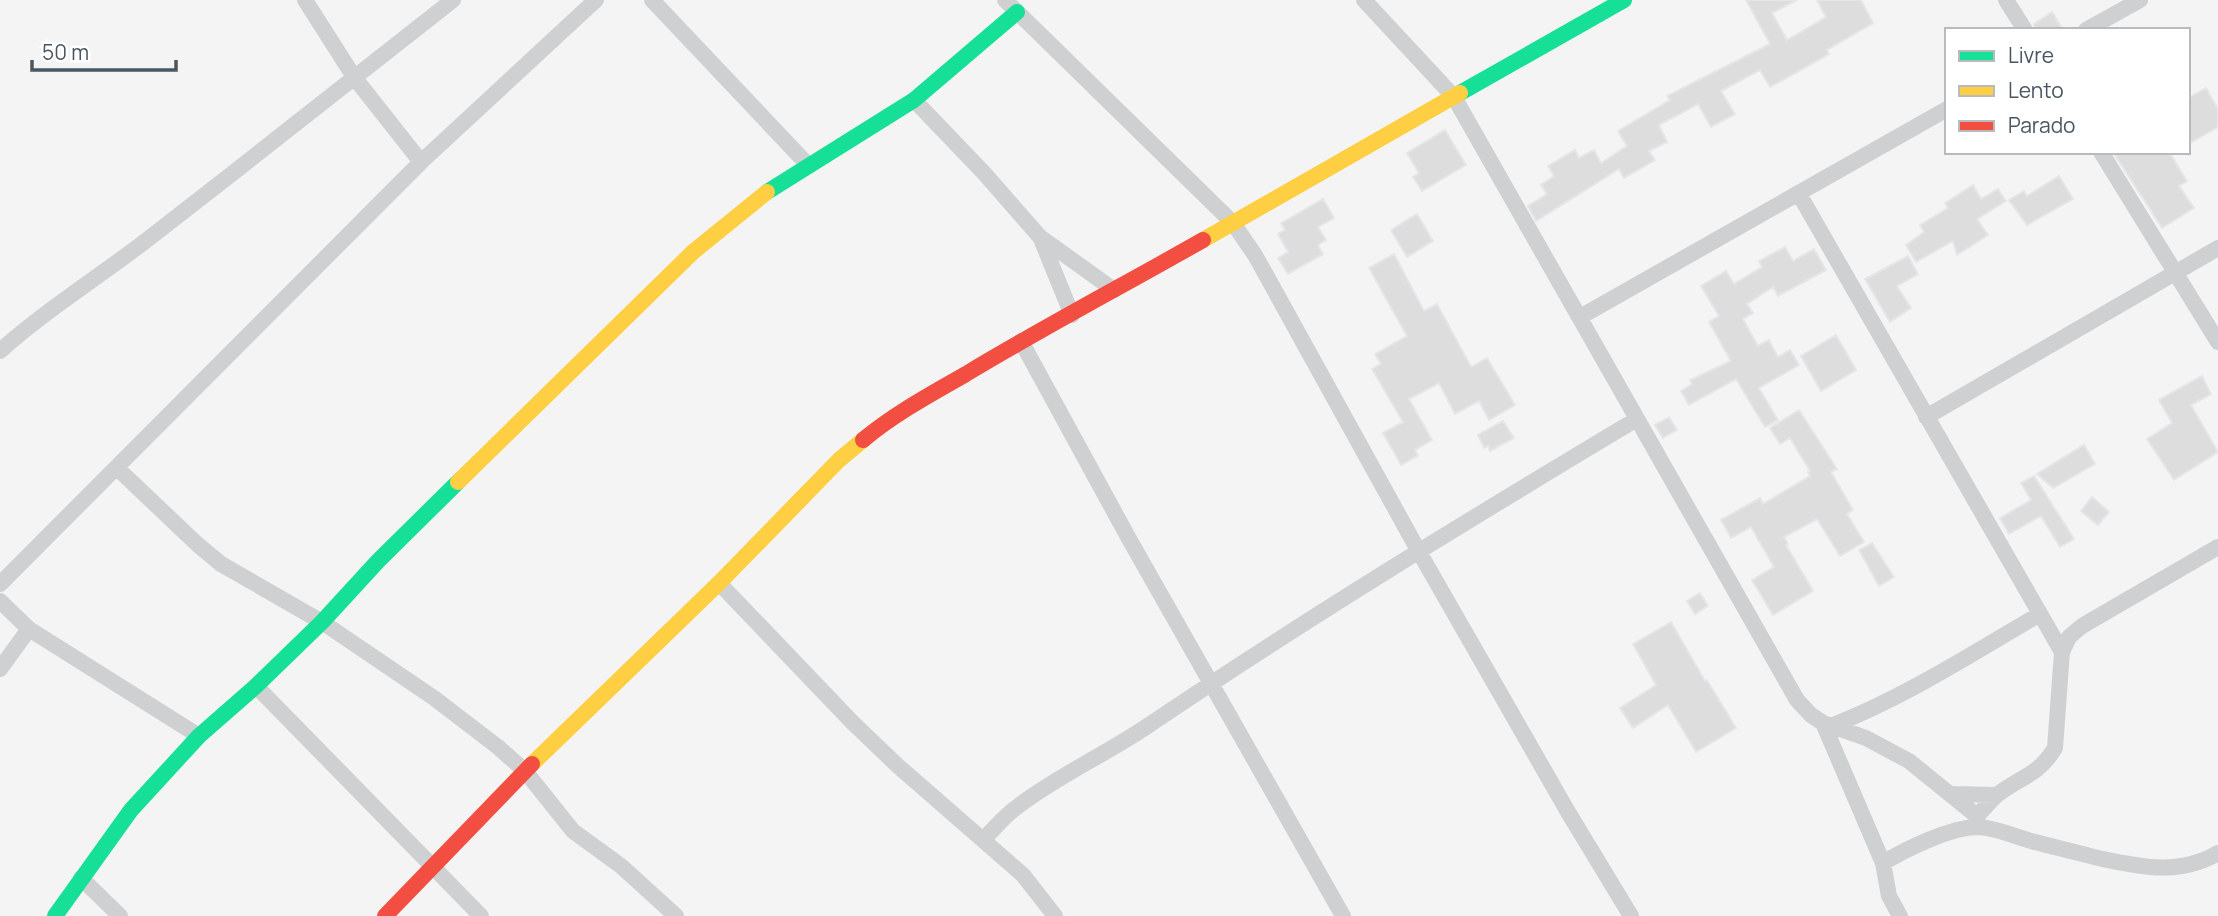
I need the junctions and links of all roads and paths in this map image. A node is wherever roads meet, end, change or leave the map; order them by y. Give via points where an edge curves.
1 (305, 0) edge
2 (453, 0) edge
3 (596, 0) edge
4 (652, 0) edge
5 (1005, 0) edge
6 (1364, 0) edge
7 (1624, 0) edge
8 (2006, 0) edge
9 (2140, 0) edge
10 (1017, 12) junction
11 (2024, 28) edge
12 (2090, 28) edge
13 (354, 77) junction
14 (1454, 97) junction
15 (914, 100) junction
16 (1945, 110) edge
17 (2102, 154) edge
18 (421, 162) junction
19 (808, 165) junction
20 (1799, 194) junction
21 (1233, 223) junction
22 (1040, 237) junction
23 (2218, 248) edge
24 (2175, 272) junction
25 (1114, 290) junction
26 (1072, 315) junction
27 (1580, 317) junction
28 (1021, 341) junction
29 (2218, 342) edge
30 (0, 351) edge
31 (1926, 417) junction
32 (1637, 419) junction
33 (117, 468) junction
34 (2218, 547) edge
35 (1418, 550) junction
36 (719, 583) junction
37 (0, 584) edge
38 (0, 601) edge
39 (2040, 614) junction
40 (322, 622) junction
41 (29, 629) junction
42 (2062, 652) junction
43 (0, 669) edge
44 (1212, 681) junction
45 (256, 686) junction
46 (1827, 725) junction
47 (199, 736) junction
48 (525, 771) junction
49 (1952, 794) junction
50 (1997, 795) junction
51 (1978, 822) junction
52 (983, 840) junction
53 (2218, 853) edge
54 (1883, 863) junction
55 (432, 867) junction
56 (80, 878) junction
57 (55, 916) edge
58 (120, 916) edge
59 (385, 916) edge
60 (481, 916) edge
61 (677, 916) edge
62 (1055, 916) edge
63 (1343, 916) edge
64 (1630, 916) edge
65 (1900, 916) edge

1 - 13 street
2 - 13 street
3 - 18 street
4 - 19 street
5 - 10 street
6 - 14 street
7 - 14 street
8 - 11 street
9 - 12 street
10 - 15 street
10 - 21 street
13 - 18 street
13 - 30 street
14 - 21 street
14 - 27 street
15 - 19 street
15 - 22 street
16 - 20 street
17 - 24 street
18 - 33 street
19 - 40 street via 752,202 663,280
20 - 27 street
20 - 31 street
21 - 25 street
21 - 35 street via 1267,273
22 - 25 street
22 - 26 street
23 - 24 street
24 - 29 street
24 - 31 street
25 - 26 street
26 - 28 street
27 - 32 street
28 - 36 street via 875,430 839,460
28 - 44 street
31 - 39 street
32 - 35 street
32 - 46 street via 1797,700
33 - 37 street
33 - 40 street via 221,564
34 - 42 street via 2082,626 2069,637
35 - 44 street
35 - 64 street
36 - 48 street
36 - 52 street via 852,722
38 - 41 street
39 - 42 street
39 - 46 street via 1870,711
40 - 45 street
40 - 48 street via 434,698
41 - 43 street
41 - 47 street
42 - 50 street via 2054,748 2030,776
44 - 52 street via 1044,787
44 - 63 street
45 - 47 street
45 - 55 street
46 - 49 street via 1895,754
46 - 54 street
47 - 56 street via 131,810
48 - 55 street
48 - 61 street via 573,831
49 - 50 street
49 - 51 street
50 - 51 street
51 - 53 street via 2145,868 2177,868
51 - 54 street
52 - 62 street via 1023,875
54 - 65 street via 1889,896
55 - 59 street
55 - 60 street
56 - 57 street
56 - 58 street

